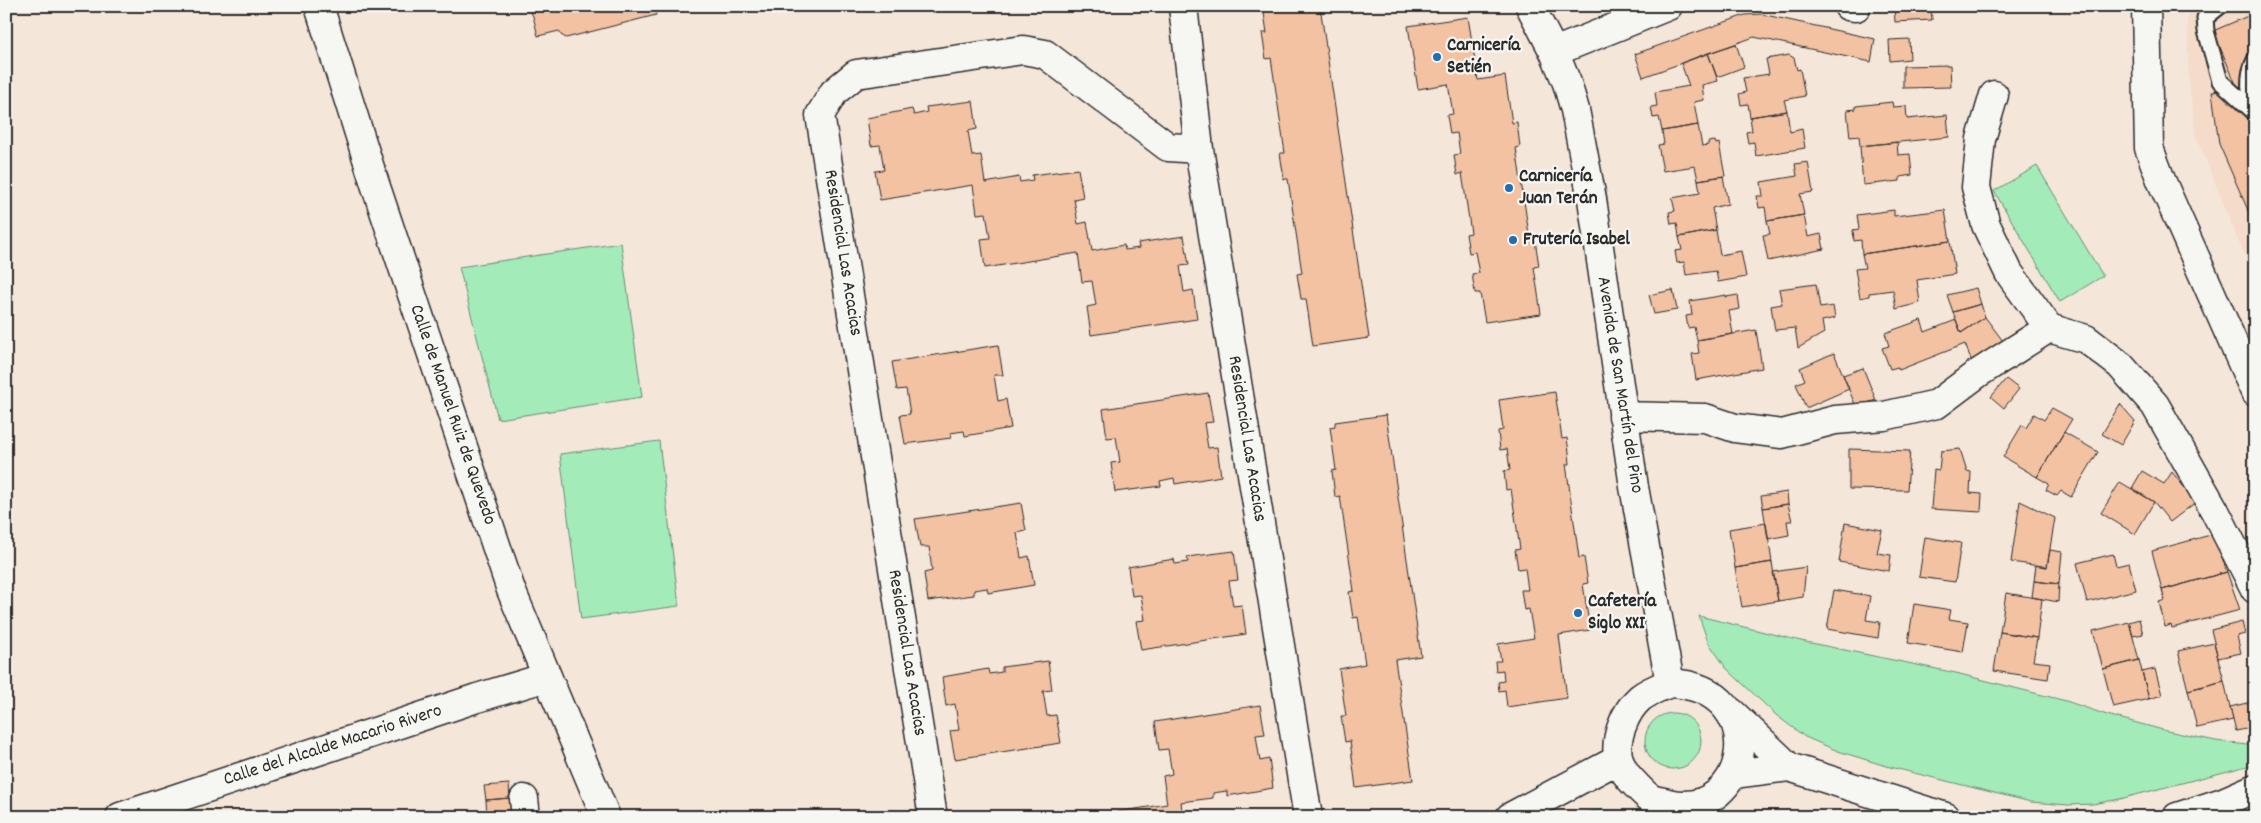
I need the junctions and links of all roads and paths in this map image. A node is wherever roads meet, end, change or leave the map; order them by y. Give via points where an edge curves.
1 (319, 6) edge
2 (1183, 6) edge
3 (1530, 6) edge
4 (1668, 6) edge
5 (2146, 6) edge
6 (2220, 6) edge
7 (1554, 52) junction
8 (2255, 60) edge
9 (1994, 94) dead end
10 (2254, 113) edge
11 (1199, 149) junction
12 (2049, 328) junction
13 (2255, 392) edge
14 (1623, 416) junction
15 (2255, 589) edge
16 (547, 677) junction
17 (1670, 683) junction
18 (1731, 712) junction
19 (1618, 759) junction
20 (1789, 767) junction
21 (1733, 774) junction
22 (2255, 788) edge
23 (2223, 802) junction
24 (2255, 804) edge
25 (1651, 808) edge
26 (1705, 809) edge
27 (120, 817) edge
28 (606, 817) edge
29 (933, 817) edge
30 (1308, 817) edge
31 (1510, 817) edge
32 (1946, 817) edge
33 (2177, 817) edge

1 - 16 street, Calle de Manuel Ruiz de Quevedo via 451,415 511,590
2 - 11 street, Residencial Las Acacias
3 - 7 street, Avenida de San Martín del Pino
4 - 7 street
5 - 13 street via 2149,148
6 - 10 lane via 2205,18 2220,81
7 - 14 street, Avenida de San Martín del Pino via 1567,83 1592,199
8 - 10 lane via 2249,92
9 - 12 street via 1981,139 1976,187 1986,224 2008,273
11 - 29 street, Residencial Las Acacias via 1168,147 1045,54 1023,50 856,74 834,92 820,114
11 - 30 street, Residencial Las Acacias
12 - 14 street via 1977,374 1938,404 1884,416 1835,420 1782,434 1735,428 1705,418
12 - 15 street via 2086,339 2120,365 2155,405
14 - 17 street, Avenida de San Martín del Pino
16 - 27 street, Calle del Alcalde Macario Rivero
16 - 28 street, Calle de Manuel Ruiz de Quevedo
17 - 18 street via 1685,684 1711,693
17 - 19 street via 1639,699 1623,722
18 - 20 street
18 - 21 street via 1740,744
19 - 25 street
19 - 31 street
20 - 21 street
20 - 32 street
21 - 26 street
22 - 23 street
23 - 24 street
23 - 33 street
25 - 26 street via 1680,806

